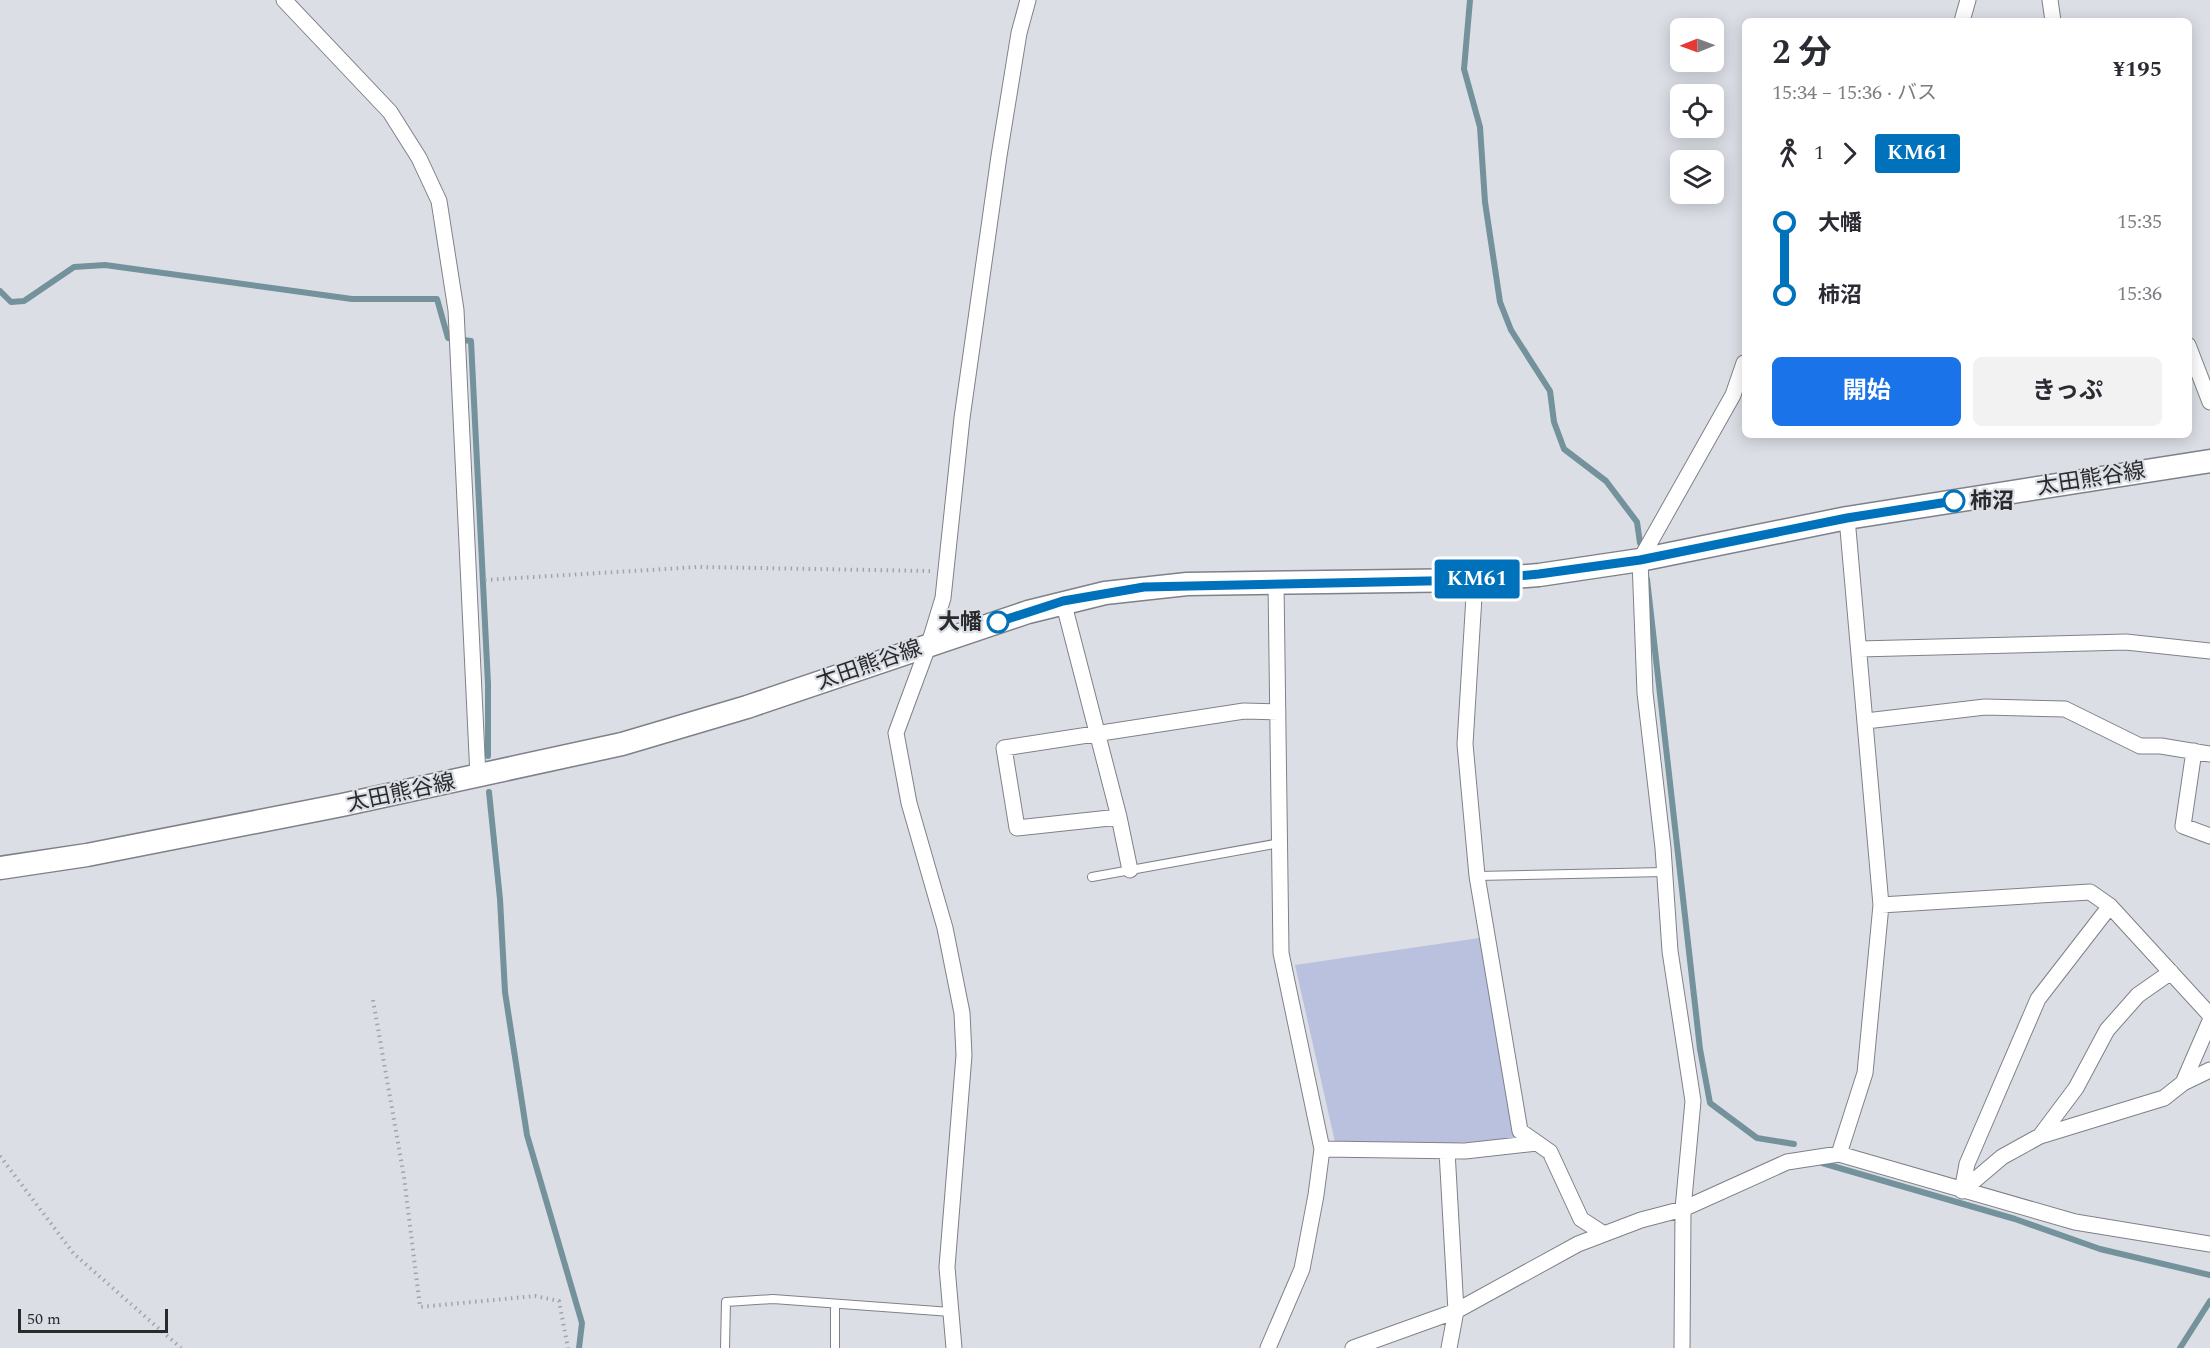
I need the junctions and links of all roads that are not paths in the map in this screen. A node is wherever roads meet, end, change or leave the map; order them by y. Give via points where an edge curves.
1 (284, 0) edge
2 (1028, 0) edge
3 (1968, 0) edge
4 (2050, 0) edge
5 (1963, 18) edge
6 (2053, 18) edge
7 (2192, 355) edge
8 (1742, 369) edge
9 (2210, 402) edge
10 (2210, 461) edge
11 (1847, 518) junction
12 (1640, 560) junction
13 (1475, 580) junction
14 (1276, 583) junction
15 (1063, 601) junction
16 (929, 644) junction
17 (1859, 649) junction
18 (2210, 651) edge
19 (1278, 711) junction
20 (1866, 721) junction
21 (1097, 734) junction
22 (2194, 751) junction
23 (2210, 754) edge
24 (478, 777) junction
25 (1119, 817) junction
26 (2210, 836) edge
27 (1280, 843) junction
28 (0, 868) edge
29 (1130, 870) junction
30 (1664, 872) junction
31 (1478, 876) junction
32 (1092, 877) dead end
33 (1881, 905) junction
34 (2110, 906) junction
35 (2171, 972) junction
36 (2210, 1015) edge
37 (2210, 1021) edge
38 (2210, 1070) edge
39 (2183, 1083) junction
40 (2040, 1136) junction
41 (1537, 1143) junction
42 (1322, 1149) junction
43 (1448, 1151) junction
44 (1839, 1154) junction
45 (1962, 1191) junction
46 (1683, 1209) junction
47 (1604, 1234) junction
48 (2210, 1244) edge
49 (835, 1305) junction
50 (1456, 1311) junction
51 (951, 1312) junction
52 (725, 1348) edge
53 (835, 1348) edge
54 (954, 1348) edge
55 (1268, 1348) edge
56 (1353, 1348) edge
57 (1449, 1348) edge
58 (1682, 1348) edge

1 - 24 street via 390,112 419,158 439,201 457,326
2 - 16 street via 999,156 962,418 943,598
3 - 5 street
4 - 6 street
7 - 9 street
8 - 12 street via 1733,395
10 - 11 main road, 太田熊谷線
11 - 12 main road, 太田熊谷線
11 - 17 street
12 - 13 main road, 太田熊谷線
12 - 30 street via 1645,693
13 - 14 main road, 太田熊谷線
13 - 31 street via 1465,744
14 - 15 main road, 太田熊谷線 via 1144,587
14 - 19 street
15 - 16 main road, 太田熊谷線
15 - 21 street
16 - 24 main road, 太田熊谷線 via 670,730
16 - 51 street via 896,733 909,803 945,928 962,1012 964,1055 947,1268
17 - 18 street via 2126,642
17 - 20 street
19 - 21 street via 1244,711
19 - 27 street
20 - 22 street via 1985,708 2065,709 2133,744
20 - 33 street
21 - 25 street
21 - 25 street via 1004,748 1017,828
22 - 23 street
22 - 26 street via 2183,826
24 - 28 main road, 太田熊谷線 via 87,855
25 - 29 street
27 - 29 lane
27 - 42 street via 1281,953
29 - 32 lane
30 - 31 lane
30 - 46 street via 1670,951 1694,1101
31 - 41 street via 1520,1131
33 - 34 street via 2090,892
33 - 44 street via 1865,1073
34 - 35 street
34 - 45 street via 2038,999 1966,1164
35 - 36 street
35 - 40 street via 2138,995 2107,1030 2076,1088
37 - 39 street
38 - 39 street
39 - 40 street via 2164,1098
40 - 45 street via 2002,1157
41 - 43 street
41 - 47 street via 1550,1152 1581,1219
42 - 43 street
42 - 55 street via 1302,1269
43 - 50 street
44 - 45 street
44 - 46 street via 1787,1162
45 - 48 street via 2075,1222
46 - 47 street
46 - 58 street
47 - 50 street via 1578,1244
49 - 51 lane
49 - 52 lane via 772,1299 726,1302
49 - 53 lane
50 - 56 street
50 - 57 street
51 - 54 street

